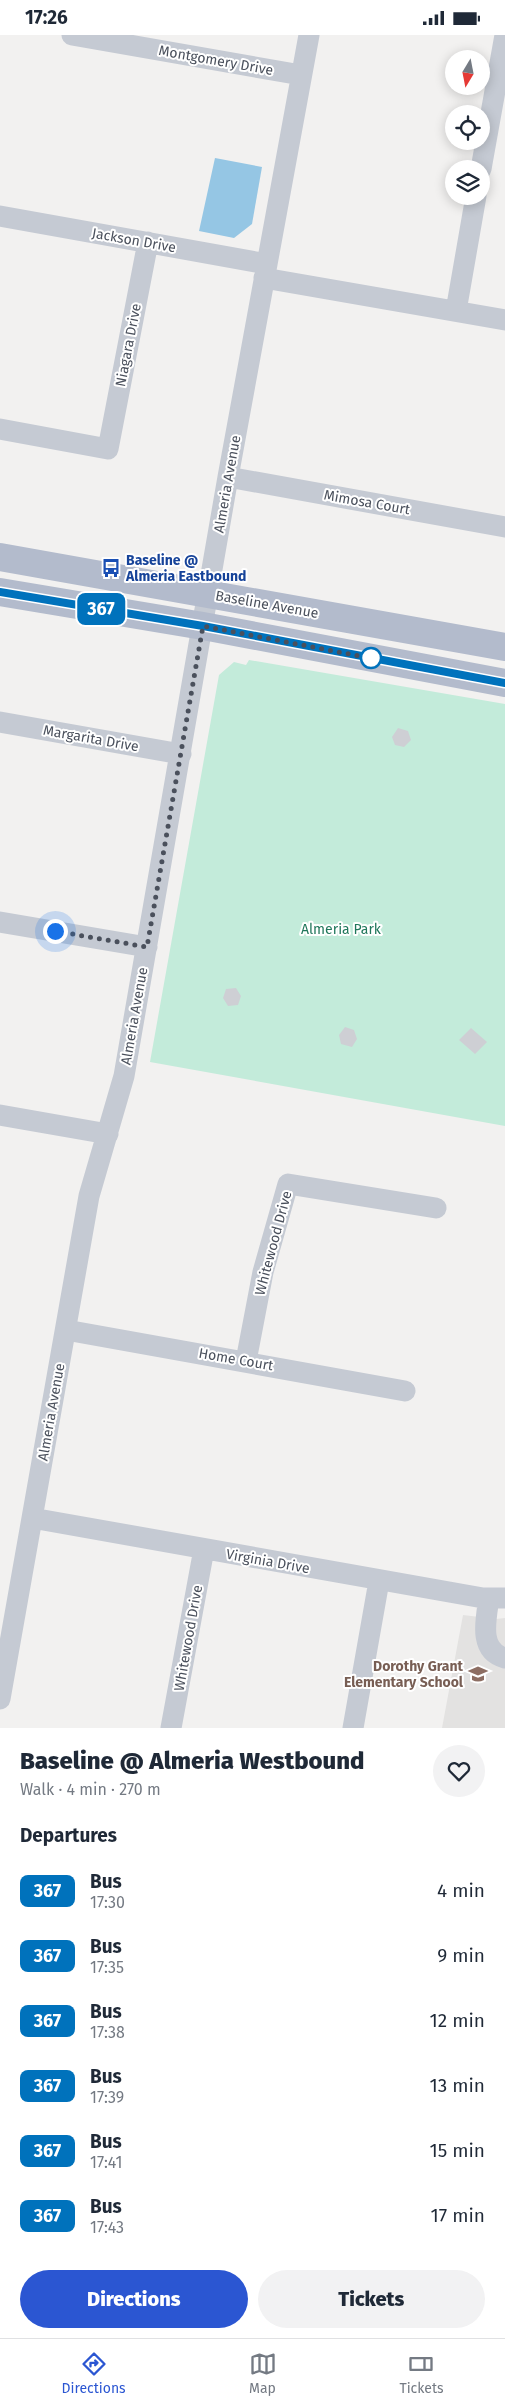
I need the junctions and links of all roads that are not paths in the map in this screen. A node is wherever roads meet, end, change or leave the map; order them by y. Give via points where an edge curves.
1 (72, 35) edge
2 (309, 35) edge
3 (505, 35) edge
4 (122, 39) edge
5 (301, 75) junction
6 (483, 160) edge
7 (474, 205) edge
8 (0, 216) edge
9 (148, 242) junction
10 (266, 271) junction
11 (456, 311) junction
12 (505, 320) edge
13 (0, 429) edge
14 (228, 477) junction
15 (505, 527) edge
16 (0, 557) edge
17 (0, 592) edge
18 (208, 593) junction
19 (203, 626) junction
20 (505, 647) edge
21 (505, 683) edge
22 (0, 723) edge
23 (181, 754) junction
24 (0, 922) edge
25 (147, 947) junction
26 (0, 1115) edge
27 (108, 1134) junction
28 (436, 1208) dead end
29 (66, 1330) junction
30 (246, 1361) junction
31 (405, 1391) dead end
32 (32, 1518) junction
33 (204, 1549) junction
34 (379, 1581) junction
35 (497, 1598) edge
36 (505, 1658) edge
37 (4, 1659) edge
38 (0, 1699) edge
39 (171, 1728) edge
40 (353, 1728) edge

1 - 4 street, Montgomery Drive
2 - 5 street, Almeria Avenue
3 - 6 street
4 - 5 street, Montgomery Drive
5 - 10 street, Almeria Avenue
7 - 11 street
8 - 9 street, Jackson Drive
9 - 10 street, Jackson Drive
9 - 13 street, Niagara Drive via 108,449
10 - 11 street, Jackson Drive
10 - 14 street, Almeria Avenue
11 - 12 street, Jackson Drive
14 - 15 street, Mimosa Court
14 - 18 street, Almeria Avenue
16 - 18 main road, Baseline Avenue
17 - 19 main road
18 - 19 street, Almeria Avenue
18 - 20 main road, Baseline Avenue
19 - 21 main road
19 - 23 street, Almeria Avenue
22 - 23 street, Margarita Drive
23 - 25 street, Almeria Avenue
24 - 25 street
25 - 27 street, Almeria Avenue via 124,1076
26 - 27 street
27 - 29 street, Almeria Avenue via 89,1196
28 - 30 street, Whitewood Drive via 288,1184 263,1272
29 - 30 street, Home Court
29 - 32 street, Almeria Avenue
30 - 31 street, Home Court
32 - 33 street, Virginia Drive
32 - 37 street, Almeria Avenue
33 - 34 street, Virginia Drive
33 - 39 street, Whitewood Drive
34 - 35 street, Virginia Drive
34 - 40 street
35 - 36 street via 485,1631 486,1641 496,1654
37 - 38 street, Almeria Avenue

